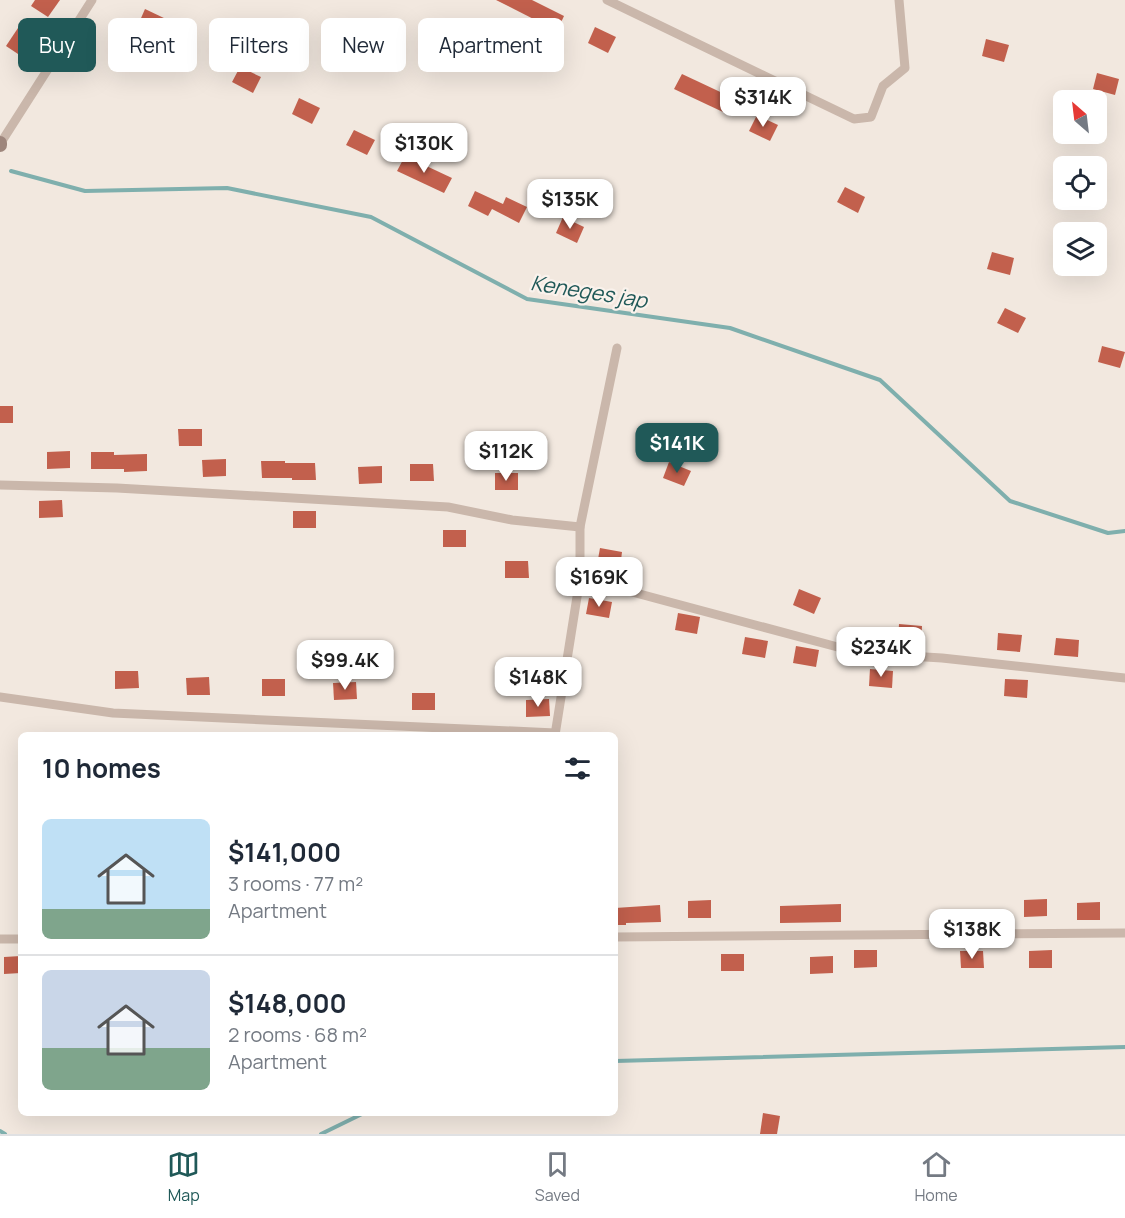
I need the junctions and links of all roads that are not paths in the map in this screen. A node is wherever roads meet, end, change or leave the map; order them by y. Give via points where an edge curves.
1 (92, 0) edge
2 (607, 0) edge
3 (899, 0) edge
4 (0, 144) edge
5 (617, 348) dead end
6 (0, 485) edge
7 (580, 527) junction
8 (580, 578) junction
9 (1125, 678) edge
10 (0, 697) edge
11 (513, 732) edge
12 (555, 732) edge
13 (1125, 933) edge
14 (618, 937) edge
15 (0, 939) edge
16 (18, 939) edge

1 - 4 street
2 - 3 street via 854,119 871,117 883,86 904,68
5 - 7 street
6 - 7 street via 448,507 512,520
7 - 8 street
8 - 9 street via 860,652
8 - 12 street
10 - 11 street via 113,713
13 - 14 street
15 - 16 street

